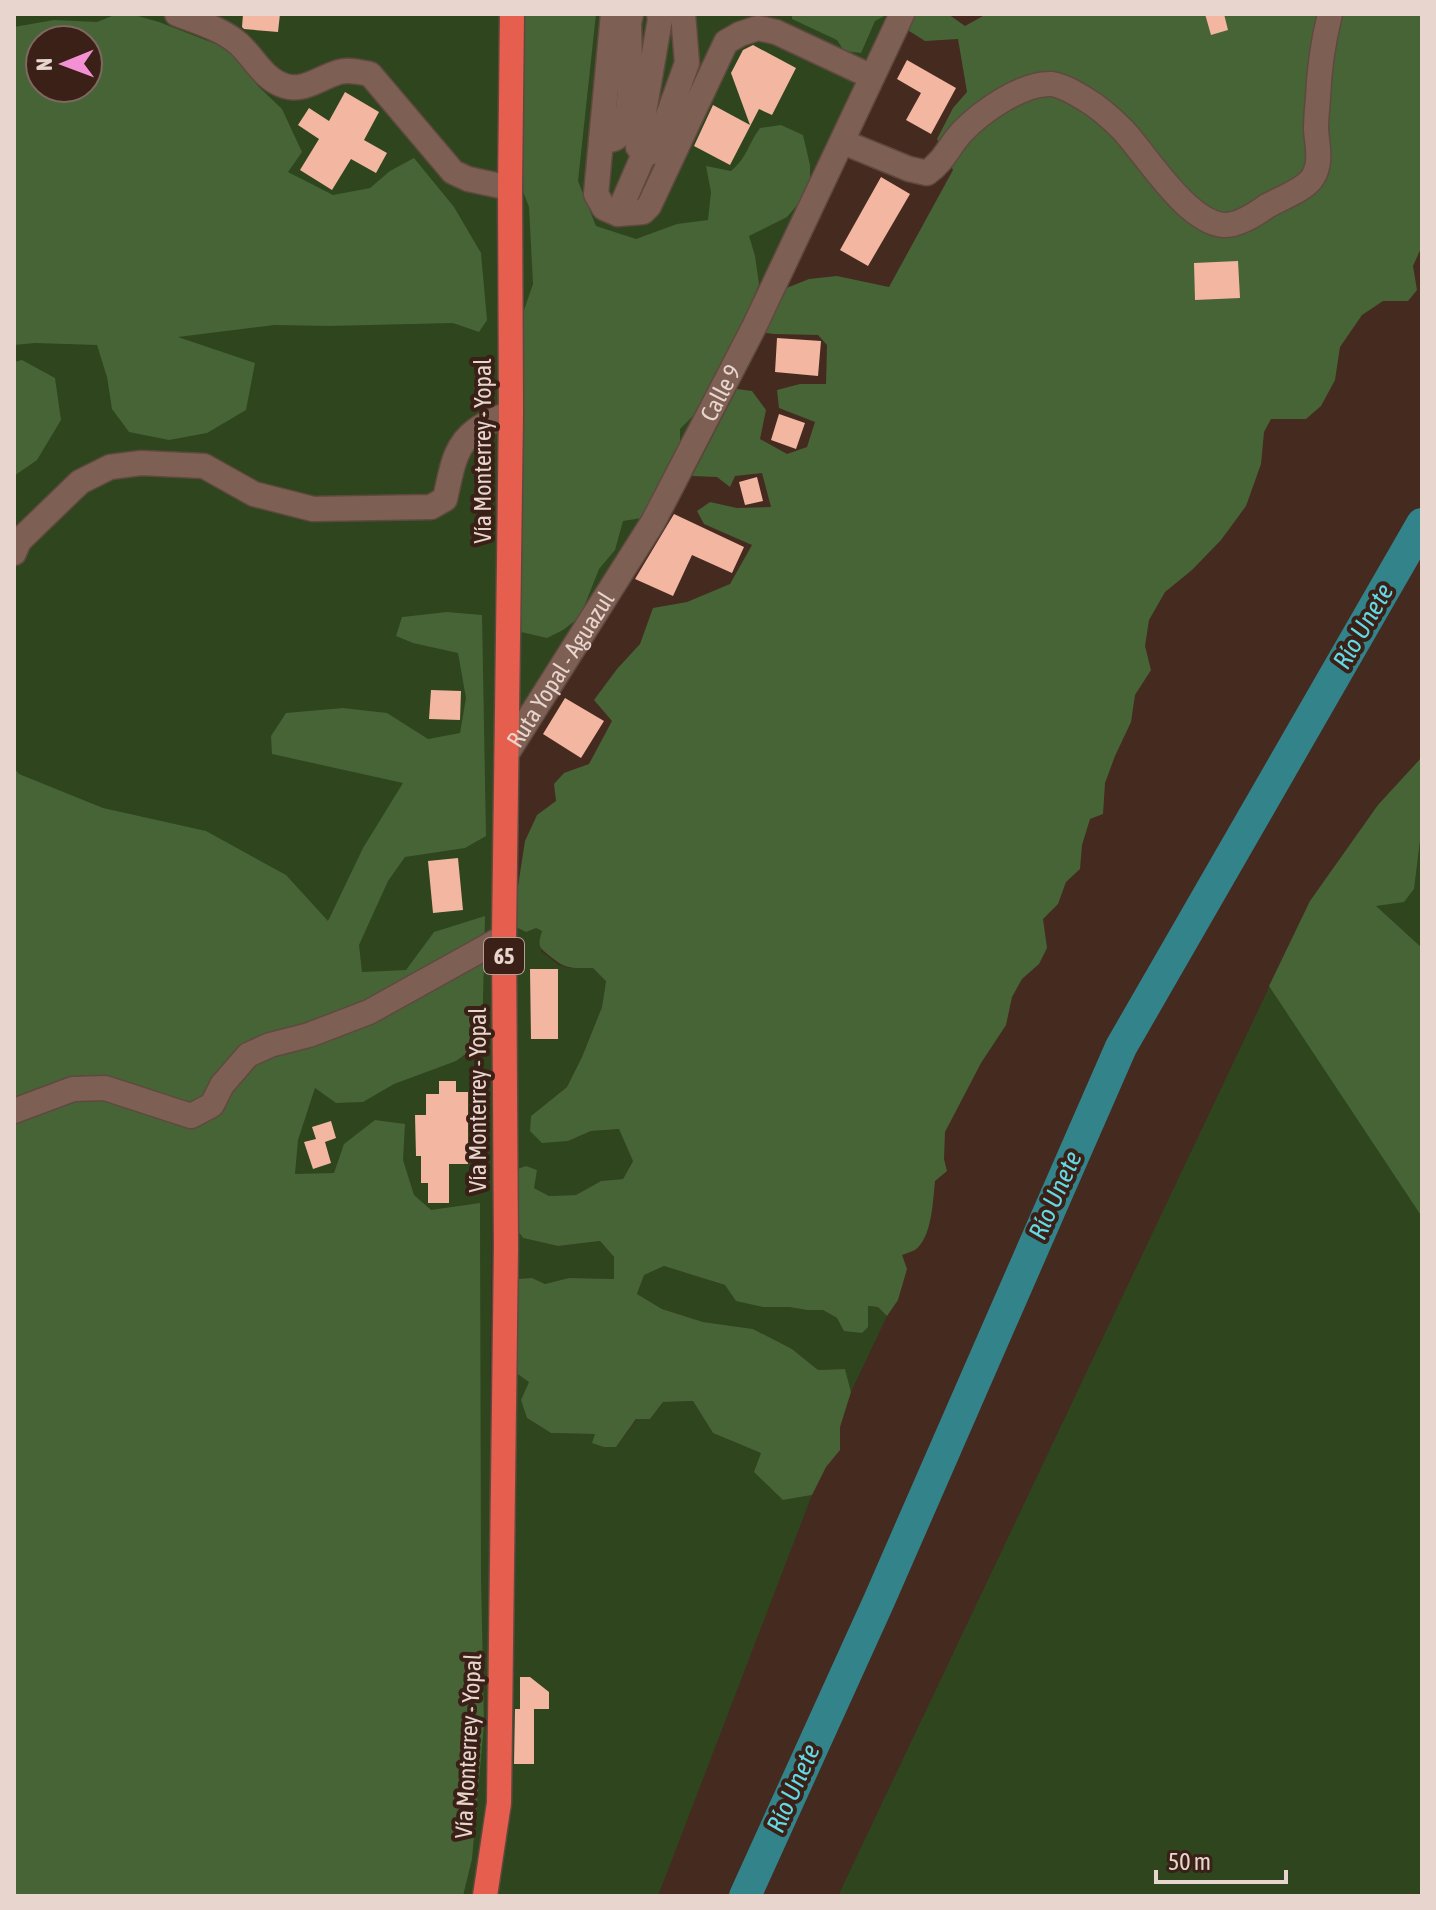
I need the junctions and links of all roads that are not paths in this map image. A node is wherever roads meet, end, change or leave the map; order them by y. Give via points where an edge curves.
1 (177, 14) edge
2 (512, 14) edge
3 (613, 14) edge
4 (631, 14) edge
5 (659, 14) edge
6 (683, 14) edge
7 (902, 14) edge
8 (1330, 14) edge
9 (872, 77) junction
10 (601, 140) junction
11 (843, 142) junction
12 (644, 154) junction
13 (510, 188) junction
14 (618, 214) junction
15 (511, 412) junction
16 (14, 553) edge
17 (507, 753) junction
18 (504, 937) junction
19 (14, 1111) edge
20 (485, 1896) edge

1 - 13 street via 238,43 267,77 287,87 306,86 340,72 370,74 453,172
2 - 13 street, Ruta Yopal - Aguazul
3 - 10 street
4 - 10 street via 629,112 619,135
5 - 12 street via 638,147
6 - 12 street via 687,63 657,146
7 - 9 street, Ruta Yopal - Aguazul
8 - 11 street via 1318,98 1319,160 1313,178 1256,213 1224,225 1186,206 1097,106 1050,84 1018,91 992,107 927,173
9 - 11 street, Ruta Yopal - Aguazul
9 - 14 street via 776,32 758,28 740,34 726,42 649,206 643,212
10 - 14 street via 596,194 604,208
11 - 17 street, Ruta Yopal - Aguazul via 653,522
12 - 14 street
13 - 15 street, Ruta Yopal - Aguazul
15 - 16 street via 465,441 456,454 445,499 431,507 313,509 254,494 204,466 141,463 110,467 80,482 19,541
15 - 17 street, Ruta Yopal - Aguazul
17 - 18 highway, Vía Monterrey - Yopal / 65
18 - 19 street via 369,1012 248,1055 212,1105 191,1116 105,1088 73,1089
18 - 20 highway, Vía Monterrey - Yopal / 65 via 499,1803

